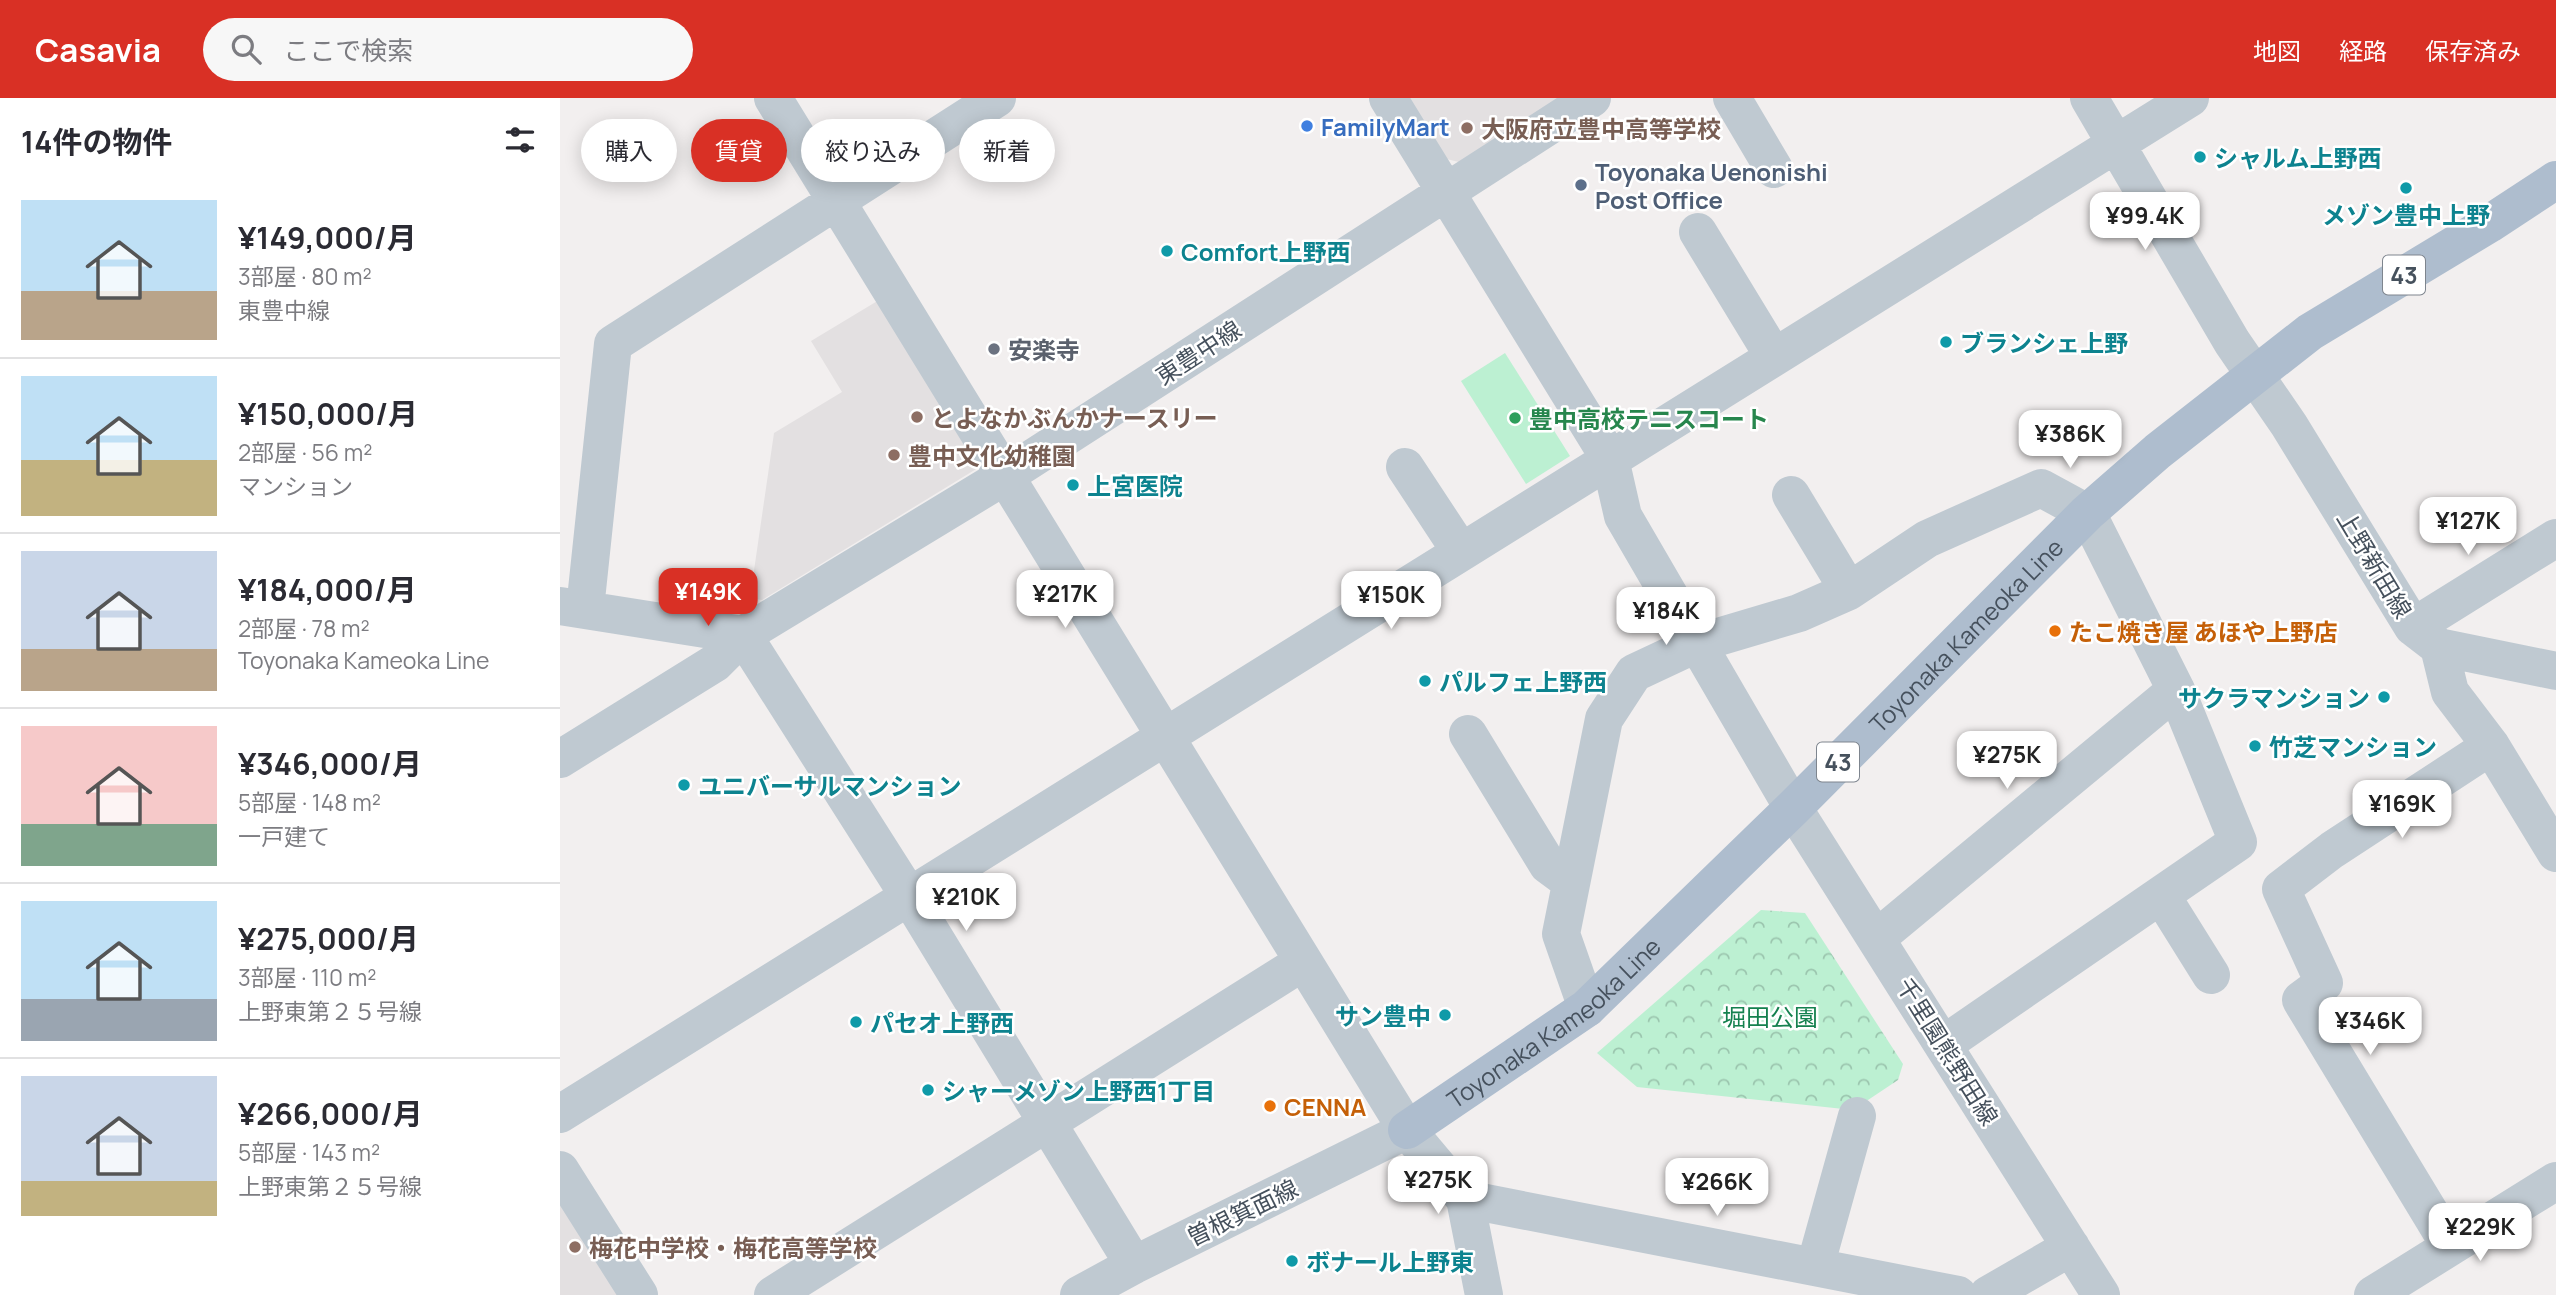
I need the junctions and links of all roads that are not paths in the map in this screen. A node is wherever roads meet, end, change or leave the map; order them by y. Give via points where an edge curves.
1 (773, 98) edge
2 (997, 98) edge
3 (1388, 98) edge
4 (1592, 98) edge
5 (1732, 98) edge
6 (2089, 98) edge
7 (2190, 98) edge
8 (2116, 144) junction
9 (1773, 169) dead end
10 (2556, 180) edge
11 (1446, 192) junction
12 (836, 201) junction
13 (1698, 232) dead end
14 (1774, 357) junction
15 (2254, 373) junction
16 (1610, 459) junction
17 (1405, 467) dead end
18 (1005, 476) junction
19 (1791, 495) dead end
20 (2087, 513) junction
21 (2556, 538) edge
22 (1461, 552) junction
23 (1849, 591) junction
24 (573, 608) edge
25 (743, 635) junction
26 (2426, 637) junction
27 (1698, 643) junction
28 (2556, 671) edge
29 (2176, 690) junction
30 (1468, 734) dead end
31 (1165, 737) junction
32 (2491, 747) junction
33 (560, 759) edge
34 (1793, 807) junction
35 (2552, 840) edge
36 (1571, 882) junction
37 (2161, 895) junction
38 (909, 896) junction
39 (1877, 939) junction
40 (1303, 962) junction
41 (2211, 975) dead end
42 (1587, 1009) junction
43 (1944, 1044) junction
44 (560, 1114) edge
45 (1857, 1116) dead end
46 (1047, 1124) junction
47 (1407, 1130) junction
48 (560, 1170) edge
49 (2556, 1181) edge
50 (1465, 1199) junction
51 (2450, 1246) junction
52 (2071, 1247) junction
53 (1134, 1265) junction
54 (1815, 1267) junction
55 (2424, 1281) edge
56 (639, 1295) edge
57 (773, 1295) edge
58 (1079, 1295) edge
59 (1484, 1295) edge
60 (1958, 1295) edge
61 (1988, 1295) edge
62 (2101, 1295) edge
63 (2373, 1295) edge

1 - 12 street
2 - 12 street
3 - 11 street, 千里園熊野田線
4 - 11 street, 東豊中線
5 - 9 street
6 - 8 street
7 - 8 street
8 - 14 street
8 - 15 street
10 - 15 main road, Toyonaka Kameoka Line / 43 via 2310,331
11 - 16 street, 千里園熊野田線
11 - 18 street, 東豊中線
12 - 18 street
12 - 24 street via 613,344
13 - 14 street
14 - 16 street
15 - 20 main road, Toyonaka Kameoka Line / 43
15 - 26 street, 上野新田線
16 - 22 street
16 - 27 street, 千里園熊野田線 via 1623,516
17 - 22 street
18 - 25 street, 東豊中線
18 - 31 street
19 - 23 street
20 - 23 street via 2041,488 1927,539
20 - 29 street
20 - 34 main road, Toyonaka Kameoka Line / 43
21 - 26 street
22 - 31 street
23 - 27 street via 1799,613
24 - 25 street
25 - 33 street, 東豊中線 via 715,663
25 - 38 street
26 - 28 street
26 - 32 street, 上野新田線 via 2450,692
27 - 34 street, 千里園熊野田線
27 - 36 street via 1634,673 1604,719
29 - 37 street via 2238,842
29 - 39 street
30 - 36 street via 1548,865
31 - 38 street
31 - 40 street
32 - 35 street, 上野新田線
32 - 51 street via 2332,850 2281,889 2324,983 2301,1000
34 - 39 street, 千里園熊野田線
34 - 42 main road, Toyonaka Kameoka Line / 43
36 - 42 street via 1561,934
37 - 41 street
37 - 43 street
38 - 44 street
38 - 46 street
39 - 43 street, 千里園熊野田線
40 - 46 street
40 - 47 street
42 - 47 main road, Toyonaka Kameoka Line / 43
43 - 52 street, 千里園熊野田線
45 - 54 street
46 - 53 street
46 - 57 street
47 - 50 street
47 - 53 street, 曽根箕面線
48 - 56 street
49 - 51 street
50 - 54 street
50 - 59 street
51 - 55 street
52 - 61 street
52 - 62 street, 千里園熊野田線
53 - 58 street, 曽根箕面線
54 - 60 street
55 - 63 street

